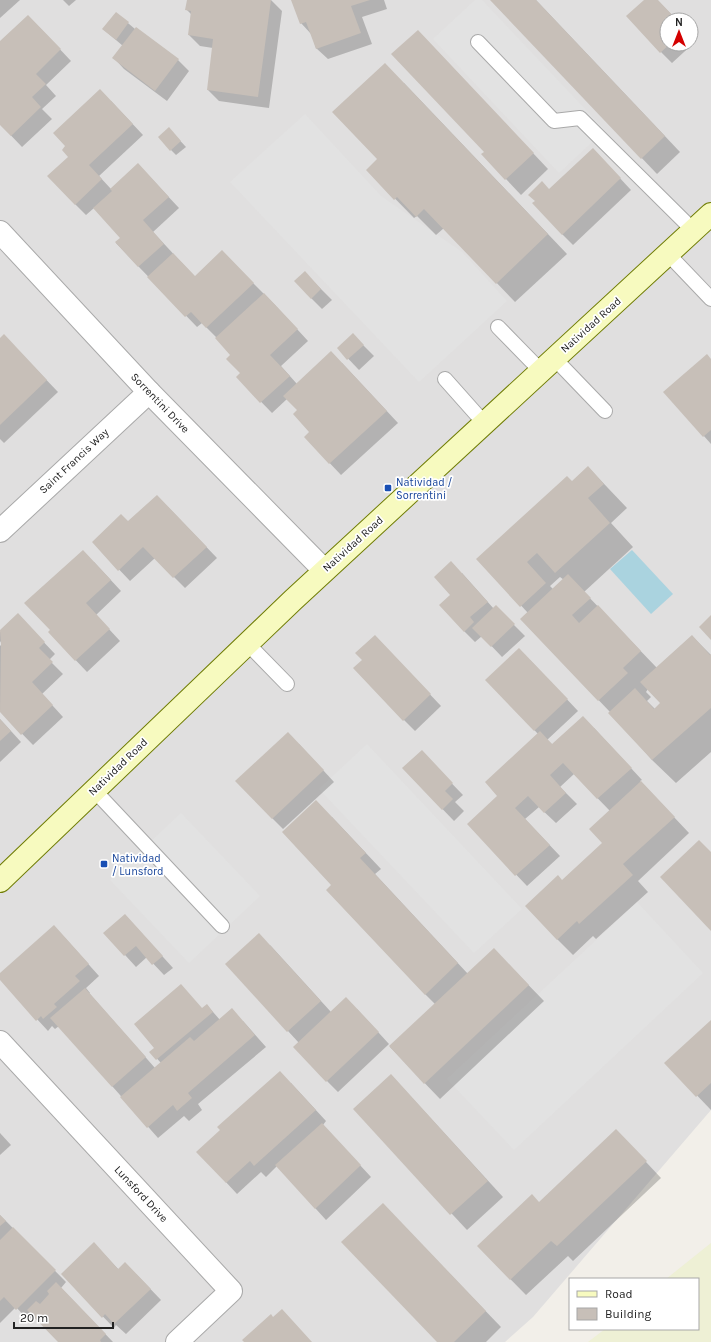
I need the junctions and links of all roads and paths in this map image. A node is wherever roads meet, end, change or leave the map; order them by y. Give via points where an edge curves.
1 (478, 42) dead end
2 (711, 214) edge
3 (693, 230) junction
4 (0, 232) edge
5 (668, 254) junction
6 (711, 299) edge
7 (498, 327) dead end
8 (548, 365) junction
9 (445, 380) dead end
10 (148, 392) junction
11 (605, 411) dead end
12 (485, 424) junction
13 (0, 531) edge
14 (324, 570) junction
15 (247, 642) junction
16 (287, 684) dead end
17 (94, 790) junction
18 (0, 881) edge
19 (222, 926) dead end
20 (0, 1042) edge
21 (177, 1342) edge

1 - 3 lane via 554,121 580,118
2 - 3 main road, Natividad Road
3 - 5 main road, Natividad Road
4 - 10 street, Sorrentini Drive
5 - 6 lane
5 - 8 main road, Natividad Road
7 - 8 lane
8 - 11 lane
8 - 12 main road, Natividad Road
9 - 12 lane
10 - 13 street, Saint Francis Way
10 - 14 street, Sorrentini Drive
12 - 14 main road, Natividad Road
14 - 15 main road, Natividad Road
15 - 16 lane
15 - 17 main road, Natividad Road
17 - 18 main road, Natividad Road
17 - 19 lane
20 - 21 street, Lunsford Drive via 231,1291

